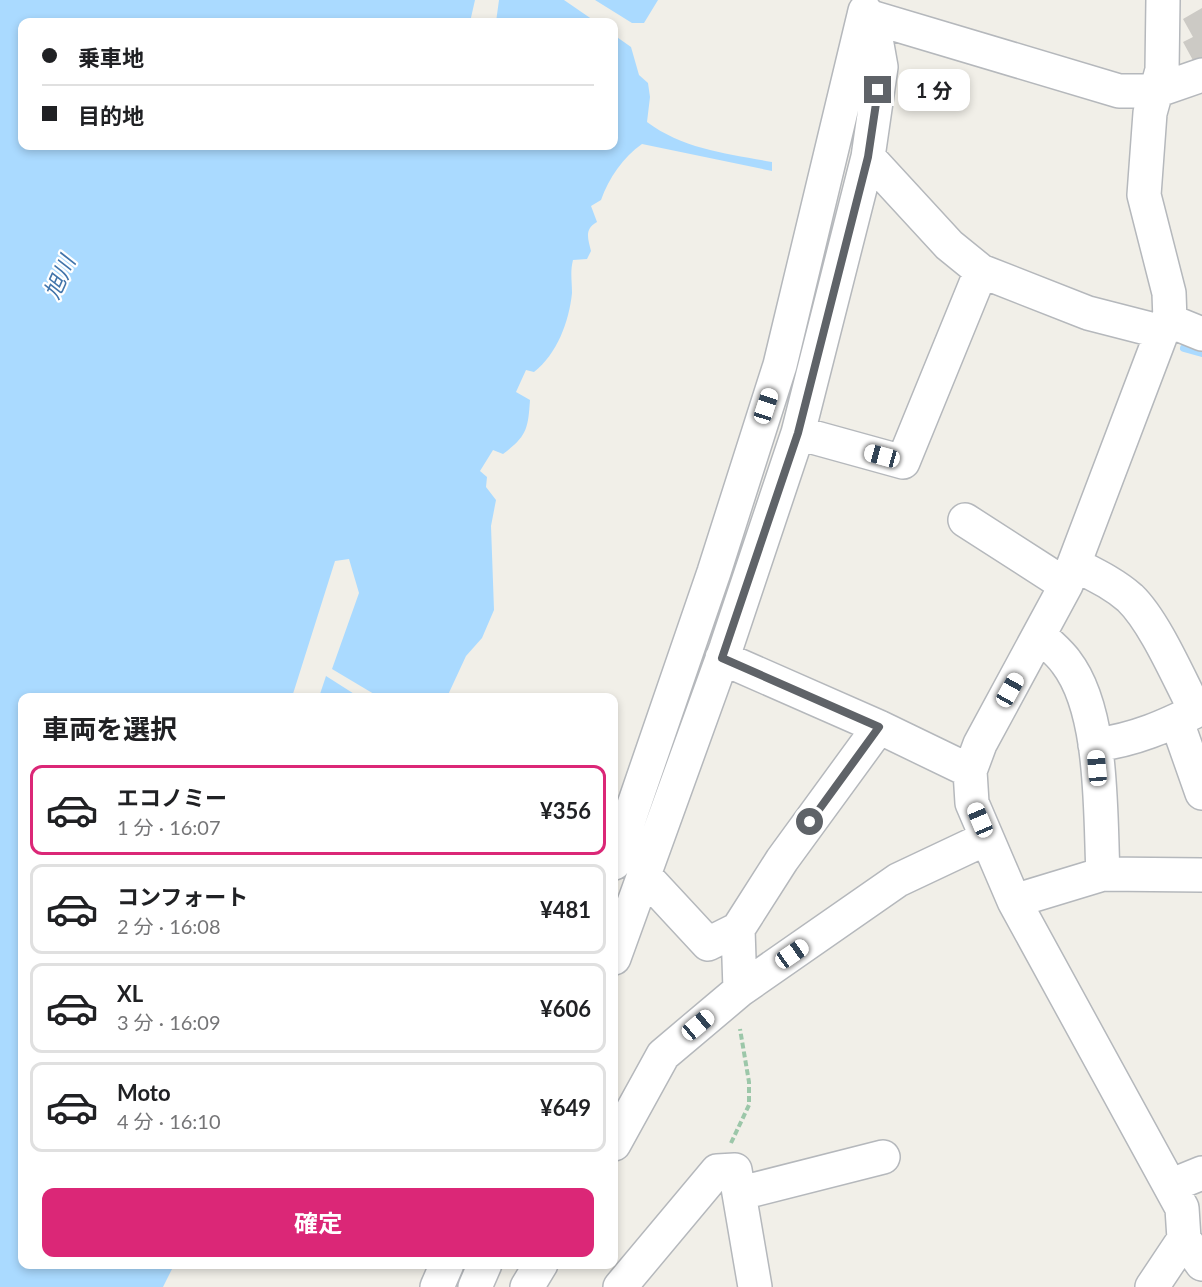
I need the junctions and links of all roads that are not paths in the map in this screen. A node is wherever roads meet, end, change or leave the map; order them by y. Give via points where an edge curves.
1 (1163, 0) edge
2 (866, 8) edge
3 (1202, 75) edge
4 (1156, 92) junction
5 (868, 157) junction
6 (978, 277) junction
7 (1166, 327) junction
8 (1202, 334) edge
9 (798, 433) junction
10 (965, 520) dead end
11 (714, 572) junction
12 (1070, 574) junction
13 (1040, 635) junction
14 (724, 653) junction
15 (1192, 714) edge
16 (879, 727) junction
17 (1095, 745) junction
18 (970, 771) junction
19 (1202, 793) edge
20 (987, 838) junction
21 (618, 851) edge
22 (1103, 874) junction
23 (644, 875) junction
24 (1202, 875) edge
25 (1014, 901) junction
26 (738, 929) junction
27 (618, 947) edge
28 (737, 993) junction
29 (618, 1137) edge
30 (883, 1157) dead end
31 (1202, 1173) edge
32 (735, 1182) junction
33 (1170, 1186) junction
34 (1193, 1252) edge
35 (445, 1269) edge
36 (483, 1269) edge
37 (538, 1269) edge
38 (437, 1287) edge
39 (475, 1287) edge
40 (527, 1287) edge
41 (620, 1287) edge
42 (756, 1287) edge
43 (1152, 1287) edge

1 - 4 street via 1162,70
2 - 4 street via 1119,91
2 - 5 street via 881,68
2 - 11 street via 780,365
3 - 4 street
4 - 7 street via 1150,113 1144,195 1169,293
5 - 6 street
5 - 9 street
6 - 7 street via 1088,313
6 - 9 street via 903,462
7 - 8 street
7 - 12 street
9 - 14 street
10 - 12 street
11 - 14 street via 724,578
11 - 21 street
12 - 13 street
12 - 15 street via 1113,585 1131,599 1145,617
13 - 17 street via 1066,661 1081,687
13 - 18 street via 980,744
14 - 16 street
14 - 23 street
15 - 17 street via 1123,742
15 - 19 street
16 - 18 street
16 - 26 street via 782,860
17 - 22 street
18 - 20 street via 972,803
20 - 25 street
20 - 28 street via 898,880
22 - 24 street
22 - 25 street
23 - 26 street via 708,944
23 - 27 street
25 - 33 street
26 - 28 street
28 - 29 street via 663,1055
30 - 32 street
31 - 33 street
32 - 41 street via 717,1171
32 - 42 street
33 - 34 street via 1182,1208
34 - 43 street
35 - 38 street
36 - 39 street
37 - 40 street

